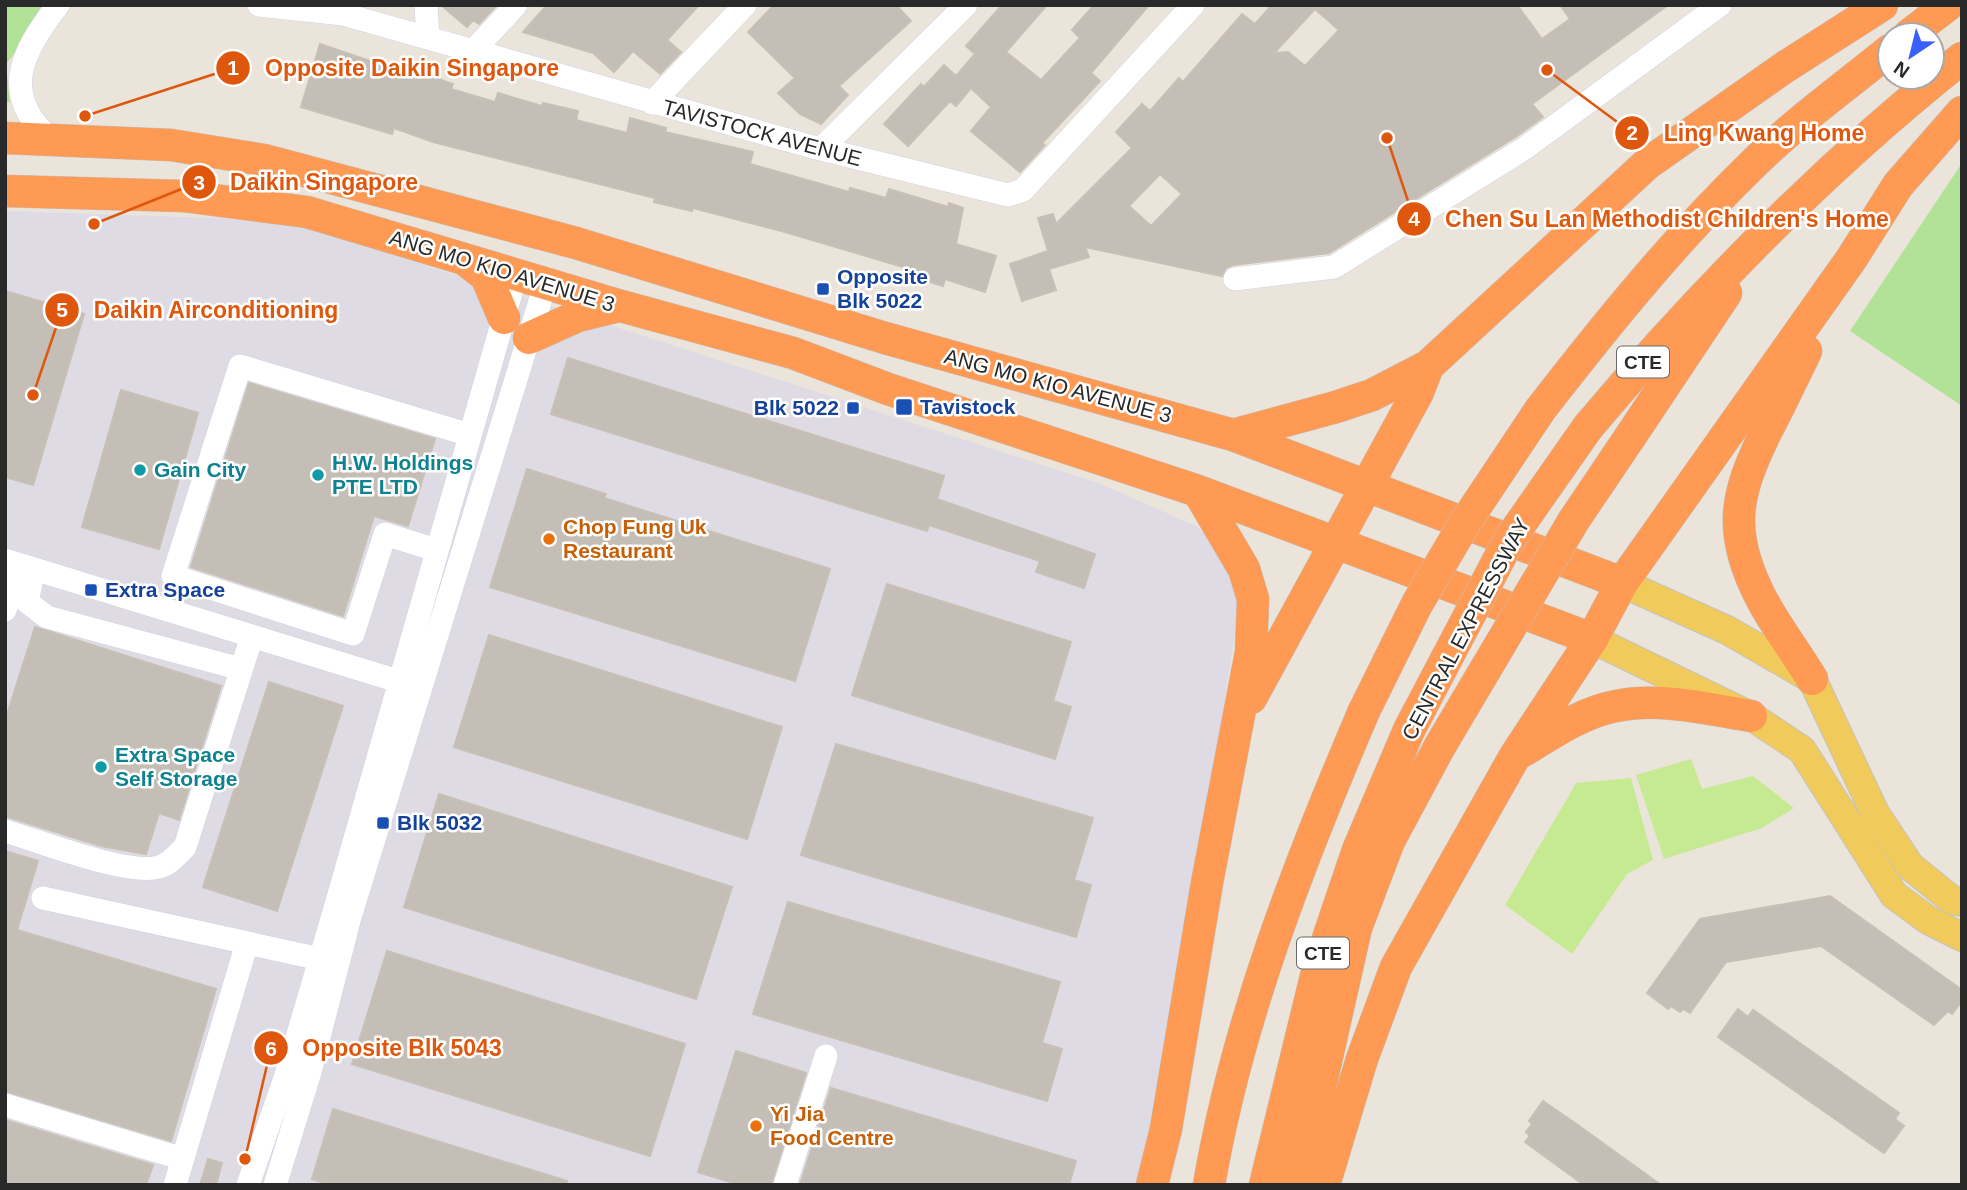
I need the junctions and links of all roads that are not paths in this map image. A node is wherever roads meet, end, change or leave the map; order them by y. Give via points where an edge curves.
1 (58, 5) edge
2 (259, 5) edge
3 (426, 5) edge
4 (516, 5) edge
5 (745, 5) edge
6 (966, 5) edge
7 (1193, 5) edge
8 (1720, 5) edge
9 (1882, 5) edge
10 (1948, 5) edge
11 (1927, 21) edge
12 (428, 38) junction
13 (473, 51) junction
14 (1962, 58) edge
15 (1876, 62) edge
16 (652, 103) junction
17 (1962, 112) edge
18 (5, 138) edge
19 (51, 140) junction
20 (821, 149) junction
21 (284, 165) junction
22 (5, 191) edge
23 (276, 207) junction
24 (1852, 258) junction
25 (466, 260) junction
26 (1737, 262) junction
27 (516, 275) junction
28 (1235, 279) dead end
29 (546, 282) junction
30 (621, 306) junction
31 (503, 318) junction
32 (529, 338) junction
33 (1429, 366) junction
34 (470, 435) junction
35 (1233, 435) junction
36 (1367, 485) junction
37 (1198, 491) junction
38 (1336, 544) junction
39 (436, 550) junction
40 (20, 565) edge
41 (1622, 583) junction
42 (5, 609) edge
43 (252, 636) junction
44 (1592, 639) junction
45 (241, 669) junction
46 (1812, 680) junction
47 (397, 681) junction
48 (420, 688) junction
49 (1751, 716) junction
50 (1236, 726) junction
51 (389, 754) junction
52 (1515, 756) junction
53 (5, 831) edge
54 (43, 898) dead end
55 (1962, 902) edge
56 (1962, 937) edge
57 (247, 943) junction
58 (330, 961) junction
59 (826, 1056) dead end
60 (299, 1069) junction
61 (5, 1105) edge
62 (1218, 1132) junction
63 (183, 1159) junction
64 (175, 1185) edge
65 (248, 1185) edge
66 (275, 1185) edge
67 (785, 1185) edge
68 (1153, 1185) edge
69 (1202, 1185) edge
70 (1209, 1185) edge
71 (1265, 1185) edge
72 (1298, 1185) edge
73 (1324, 1185) edge

1 - 19 street via 31,40 14,77 24,114
2 - 12 street, TAVISTOCK AVENUE via 342,14
3 - 12 street
4 - 13 street
5 - 16 street
6 - 20 street
7 - 20 street, TAVISTOCK AVENUE via 1023,190 990,194
8 - 28 street via 1525,148 1334,268
9 - 33 highway via 1647,164
10 - 11 highway
12 - 13 street, TAVISTOCK AVENUE
13 - 16 street, TAVISTOCK AVENUE
14 - 26 highway, CENTRAL EXPRESSWAY / CTE
15 - 62 highway, CTE, bridge via 1752,164 1686,231 1540,410 1466,522 1417,604 1312,830
16 - 20 street, TAVISTOCK AVENUE
17 - 24 highway via 1898,185
18 - 19 highway, ANG MO KIO AVENUE 3
19 - 21 highway, ANG MO KIO AVENUE 3 via 172,145
21 - 23 highway via 296,177 298,188 290,201
21 - 35 highway, ANG MO KIO AVENUE 3 via 576,243 885,338
22 - 23 highway, ANG MO KIO AVENUE 3 via 183,196
23 - 25 highway, ANG MO KIO AVENUE 3 via 307,212
24 - 41 highway
24 - 46 highway via 1754,453 1738,509 1743,550 1760,597
25 - 27 highway, ANG MO KIO AVENUE 3
25 - 31 highway via 486,276
26 - 71 highway, CENTRAL EXPRESSWAY / CTE, bridge via 1588,427 1509,540 1409,730 1358,850 1318,968
26 - 72 highway, bridge via 1729,288 1574,520 1389,841 1356,928
27 - 29 highway, ANG MO KIO AVENUE 3
27 - 31 street
29 - 30 highway, ANG MO KIO AVENUE 3
29 - 32 street
30 - 32 highway via 578,316
30 - 37 highway, ANG MO KIO AVENUE 3 via 793,353
31 - 34 street
32 - 48 street
33 - 35 highway via 1372,395
33 - 36 highway
34 - 39 street
34 - 39 street via 240,366 173,576 354,634 385,534
35 - 36 highway, ANG MO KIO AVENUE 3
36 - 38 highway
36 - 41 highway, ANG MO KIO AVENUE 3
37 - 38 highway, ANG MO KIO AVENUE 3
37 - 50 highway via 1236,552 1254,599 1251,652
38 - 44 highway, ANG MO KIO AVENUE 3
38 - 50 highway
39 - 47 street
40 - 42 street
40 - 43 street
40 - 45 street via 27,601 47,617
41 - 44 highway
41 - 46 main road, ANG MO KIO AVENUE 3 via 1727,630
43 - 45 street
43 - 47 street
44 - 49 main road, ANG MO KIO AVENUE 3
44 - 52 highway
45 - 53 street via 184,847 173,860 158,867 132,869
46 - 55 main road via 1875,813 1910,866 1952,900
47 - 48 street
47 - 51 street
48 - 51 street
49 - 52 highway via 1666,702 1615,706 1559,729
49 - 56 main road, ANG MO KIO AVENUE 3 via 1802,750 1894,895
50 - 68 highway
51 - 58 street
52 - 73 highway via 1396,967
54 - 57 street
57 - 58 street
57 - 63 street
58 - 60 street
59 - 67 street
60 - 65 street
60 - 66 street
61 - 63 street
62 - 69 highway
62 - 70 highway, CTE
63 - 64 street

